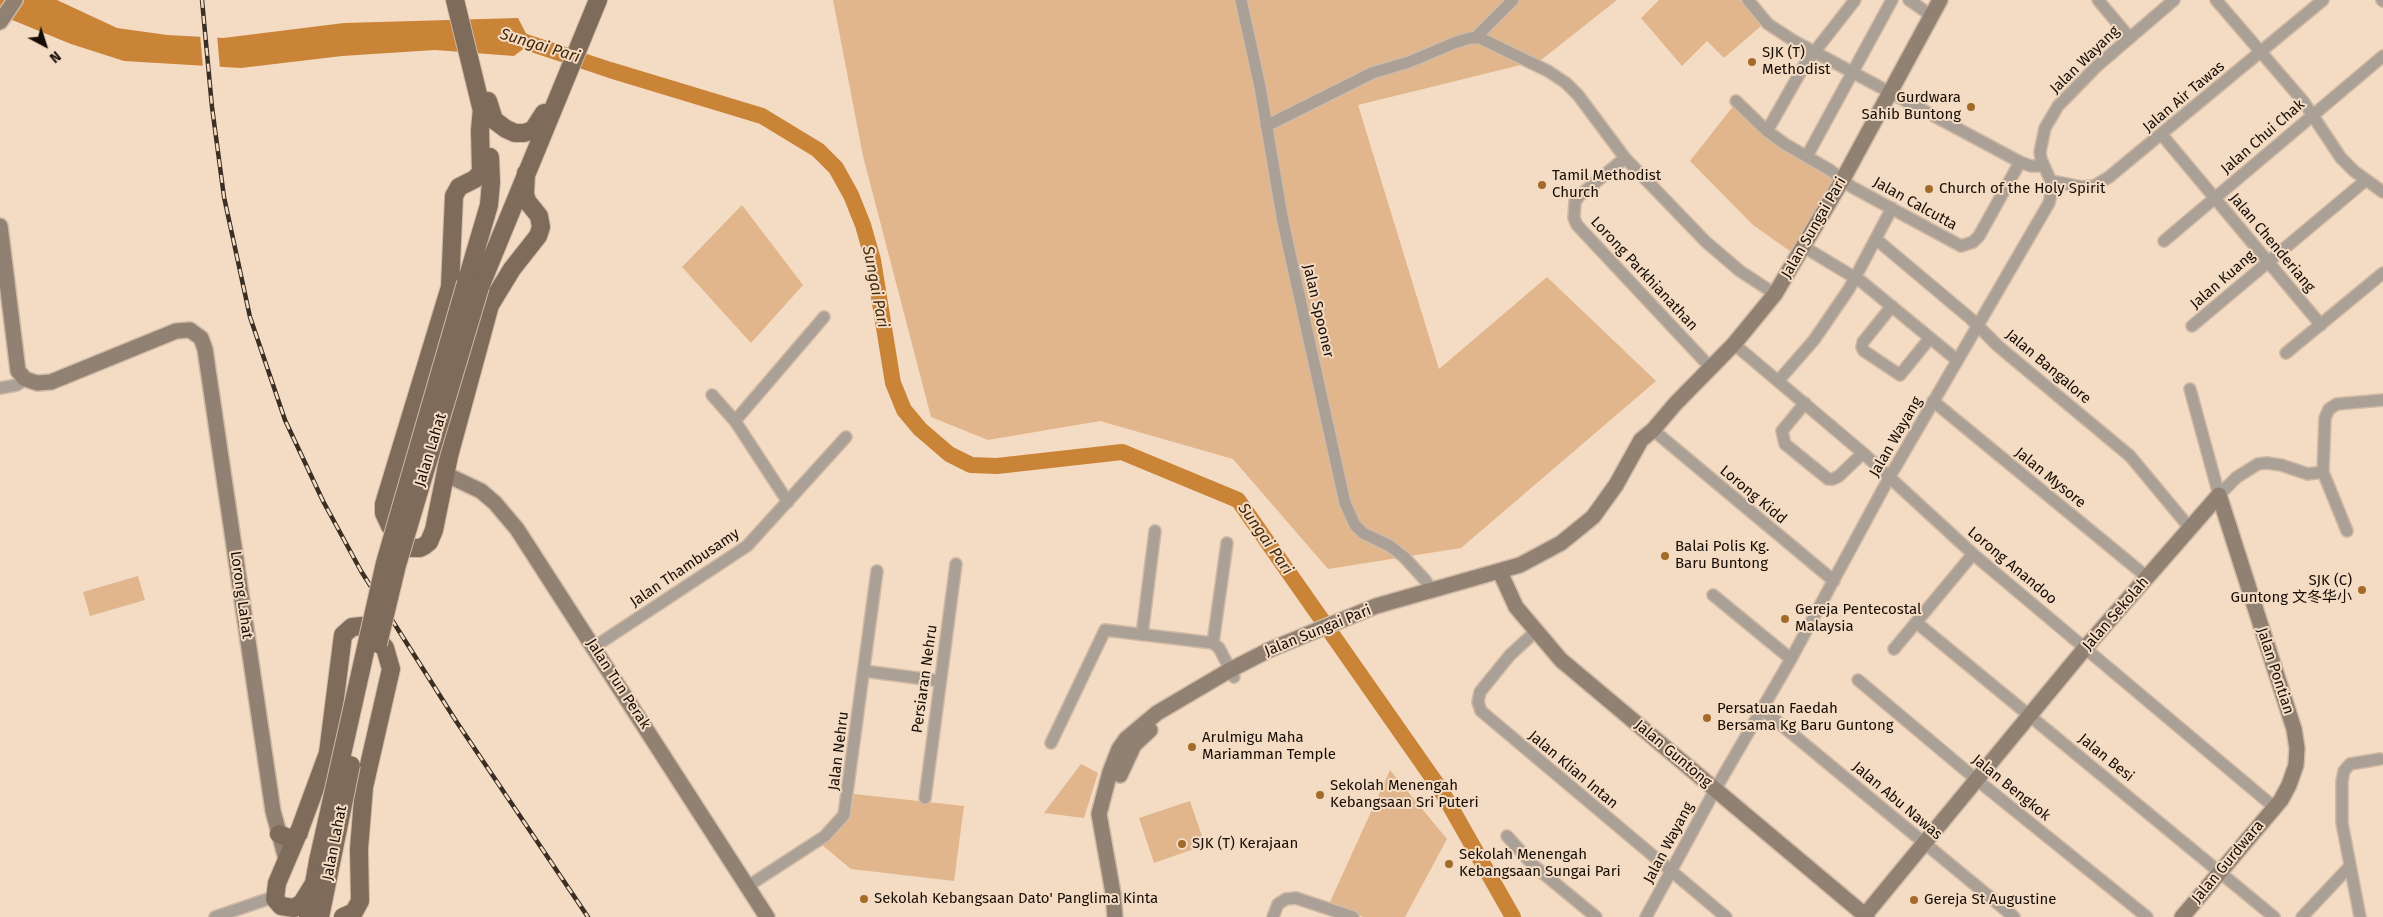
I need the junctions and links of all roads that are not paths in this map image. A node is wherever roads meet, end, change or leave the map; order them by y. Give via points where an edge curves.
1 (15, 0) edge
2 (598, 0) edge
3 (1241, 0) edge
4 (1513, 0) edge
5 (1748, 0) edge
6 (1855, 0) edge
7 (1892, 0) edge
8 (1909, 0) edge
9 (1940, 0) edge
10 (2098, 0) edge
11 (2174, 0) edge
12 (2216, 0) edge
13 (2323, 0) edge
14 (455, 2) edge
15 (1932, 16) junction
16 (0, 22) edge
17 (1475, 38) junction
18 (2130, 38) junction
19 (1814, 51) junction
20 (2261, 53) junction
21 (575, 54) junction
22 (2383, 56) edge
23 (469, 57) junction
24 (1853, 71) junction
25 (1890, 92) junction
26 (1736, 100) dead end
27 (482, 108) junction
28 (2312, 114) junction
29 (1266, 126) junction
30 (1767, 131) junction
31 (2162, 135) junction
32 (1807, 156) junction
33 (1625, 158) junction
34 (2020, 162) junction
35 (2044, 166) junction
36 (526, 173) junction
37 (1842, 179) junction
38 (2366, 180) junction
39 (2052, 181) junction
40 (2383, 192) edge
41 (2215, 198) junction
42 (1892, 208) junction
43 (486, 214) junction
44 (508, 216) junction
45 (453, 219) junction
46 (0, 226) edge
47 (541, 227) junction
48 (1877, 240) junction
49 (2164, 241) dead end
50 (1804, 247) junction
51 (2268, 262) junction
52 (2383, 273) edge
53 (1856, 278) junction
54 (473, 285) junction
55 (1776, 294) junction
56 (1892, 306) junction
57 (824, 317) dead end
58 (1978, 325) junction
59 (2321, 325) junction
60 (2192, 326) dead end
61 (1930, 338) junction
62 (1734, 344) junction
63 (2286, 353) dead end
64 (1957, 360) junction
65 (1710, 367) junction
66 (25, 379) junction
67 (1779, 380) junction
68 (0, 388) edge
69 (2190, 389) dead end
70 (712, 395) dead end
71 (2383, 400) edge
72 (1806, 402) junction
73 (1933, 402) junction
74 (735, 421) junction
75 (1653, 430) junction
76 (846, 438) dead end
77 (1863, 453) junction
78 (2323, 472) junction
79 (445, 474) junction
80 (1889, 478) junction
81 (2219, 495) junction
82 (788, 502) junction
83 (2189, 527) junction
84 (1155, 531) dead end
85 (2347, 531) dead end
86 (1227, 543) dead end
87 (1973, 554) junction
88 (956, 564) dead end
89 (877, 571) dead end
90 (1501, 576) junction
91 (2148, 577) junction
92 (1834, 581) junction
93 (1432, 591) junction
94 (1714, 595) dead end
95 (1377, 609) junction
96 (1917, 623) junction
97 (1535, 632) junction
98 (1142, 635) junction
99 (1213, 642) junction
100 (594, 647) junction
101 (2086, 647) junction
102 (1894, 649) dead end
103 (1791, 659) junction
104 (864, 671) junction
105 (1232, 674) junction
106 (1858, 680) dead end
107 (940, 681) junction
108 (1762, 709) junction
109 (2030, 715) junction
110 (1051, 743) dead end
111 (2380, 759) dead end
112 (1977, 780) junction
113 (1716, 790) junction
114 (924, 798) dead end
115 (2274, 807) junction
116 (298, 833) junction
117 (279, 834) junction
118 (1507, 836) dead end
119 (360, 841) junction
120 (1924, 843) junction
121 (286, 859) junction
122 (2350, 866) junction
123 (1113, 868) junction
124 (1672, 871) junction
125 (2221, 871) junction
126 (748, 886) junction
127 (319, 887) junction
128 (268, 899) junction
129 (1865, 916) edge
130 (215, 917) edge
131 (290, 917) edge
132 (308, 917) edge
133 (320, 917) edge
134 (343, 917) edge
135 (358, 917) edge
136 (767, 917) edge
137 (1115, 917) edge
138 (1125, 917) edge
139 (1273, 917) edge
140 (1353, 917) edge
141 (1596, 917) edge
142 (1646, 917) edge
143 (1726, 917) edge
144 (2014, 917) edge
145 (2147, 917) edge
146 (2182, 917) edge
147 (2274, 917) edge
148 (2302, 917) edge
149 (2360, 917) edge

1 - 16 street
2 - 21 main road, Jalan Lahat
3 - 29 street, Jalan Spooner
4 - 17 street
5 - 19 street via 1778,32
6 - 19 street
7 - 24 street
8 - 15 street
9 - 15 street, Jalan Sungai Pari
10 - 18 street
11 - 18 street, Jalan Wayang
12 - 20 street
13 - 20 street, Jalan Air Tawas
14 - 23 main road
15 - 25 street, Jalan Sungai Pari
17 - 29 street via 1372,73
17 - 33 street via 1548,70 1566,83
18 - 35 street, Jalan Wayang via 2058,106 2042,143
19 - 24 street
19 - 30 street
20 - 28 street
20 - 31 street, Jalan Air Tawas
21 - 23 main road via 539,124 524,134 506,129 494,120 486,93
21 - 36 main road, Jalan Lahat
22 - 28 street, Jalan Chui Chak
23 - 27 main road
24 - 25 street
24 - 32 street
25 - 34 street
25 - 37 street, Jalan Sungai Pari
26 - 30 street, Jalan Calcutta
27 - 43 main road via 491,182
27 - 45 main road via 481,172 457,189
28 - 38 street via 2341,158
28 - 41 street, Jalan Chui Chak
29 - 93 street, Jalan Spooner via 1282,222 1349,516 1363,533 1404,557
30 - 32 street, Jalan Calcutta
31 - 39 street, Jalan Air Tawas via 2094,186
31 - 41 street, Jalan Chenderiang
32 - 37 street, Jalan Calcutta
33 - 55 street via 1721,256
33 - 65 street, Lorong Parkhianathan via 1579,196 1575,202 1574,218 1577,225
34 - 35 street
34 - 42 street, Jalan Calcutta via 1979,236 1967,245 1954,243
35 - 39 street, Jalan Wayang
36 - 44 main road, Jalan Lahat
36 - 47 main road via 526,198 539,216
37 - 42 street, Jalan Calcutta
37 - 50 street, Jalan Sungai Pari
38 - 40 street
38 - 51 street, Jalan Kuang
39 - 58 street, Jalan Wayang via 2049,203
41 - 49 street, Jalan Chui Chak
41 - 51 street, Jalan Chenderiang
42 - 48 street
43 - 45 main road via 481,196 471,192 461,200
43 - 54 main road
44 - 47 main road via 526,210
44 - 54 main road, Jalan Lahat
45 - 79 main road via 450,287 384,504 386,518 405,546 420,548 431,537
46 - 66 street via 18,371
47 - 79 main road via 490,305
48 - 53 street
48 - 58 street, Jalan Bangalore
50 - 53 street
50 - 55 street, Jalan Sungai Pari
51 - 59 street, Jalan Chenderiang
51 - 60 street, Jalan Kuang
52 - 59 street
53 - 56 street
53 - 67 street via 1814,340
54 - 127 main road, Jalan Lahat, bridge via 385,563
55 - 62 street, Jalan Sungai Pari
56 - 61 street
56 - 61 street via 1863,342 1864,351 1900,375
57 - 74 street
58 - 64 street, Jalan Wayang
58 - 83 street, Jalan Bangalore via 1998,346 2130,456
59 - 63 street
61 - 64 street
62 - 65 street, Jalan Sungai Pari
62 - 67 street, Lorong Anandoo
64 - 73 street, Jalan Wayang
65 - 75 street, Jalan Sungai Pari
66 - 68 street via 17,385
66 - 117 street, Lorong Lahat via 37,383 52,382 176,331 196,332 205,349
67 - 72 street, Lorong Anandoo
69 - 81 street, Jalan Pontian
70 - 74 street
71 - 78 street via 2337,404 2329,409 2325,418
72 - 77 street, Lorong Anandoo
72 - 77 street via 1782,431 1786,444 1828,479 1839,476
73 - 80 street, Jalan Wayang
73 - 91 street, Jalan Mysore
74 - 82 street
75 - 90 street, Jalan Sungai Pari via 1641,440 1616,485 1593,517 1561,543
75 - 92 street, Lorong Kidd
76 - 82 street, Jalan Thambusamy
77 - 80 street, Lorong Anandoo
78 - 81 street, Jalan Sekolah via 2308,474 2281,465 2258,464 2237,477
78 - 85 street
79 - 100 street, Jalan Tun Perak via 481,491 507,516
80 - 87 street, Lorong Anandoo
80 - 92 street, Jalan Wayang
81 - 83 street, Jalan Sekolah
81 - 115 street, Jalan Pontian via 2294,729 2296,765 2289,785
82 - 100 street, Jalan Thambusamy via 739,553
83 - 91 street, Jalan Sekolah
84 - 98 street
86 - 99 street
87 - 96 street
87 - 101 street, Lorong Anandoo
88 - 107 street, Persiaran Nehru
89 - 104 street, Jalan Nehru
90 - 93 street, Jalan Sungai Pari
90 - 95 street, Jalan Sungai Pari
90 - 97 street, Jalan Guntong via 1516,607
91 - 101 street, Jalan Sekolah
92 - 103 street, Jalan Wayang
93 - 95 street, Jalan Sungai Pari
94 - 103 street
95 - 105 street, Jalan Sungai Pari via 1293,642
96 - 102 street
96 - 109 street, Jalan Besi
97 - 113 street, Jalan Guntong via 1561,660
97 - 124 street, Jalan Klian Intan via 1510,655 1480,692 1478,702 1481,711
98 - 99 street
98 - 110 street via 1105,630
99 - 105 street
100 - 126 street, Jalan Tun Perak
101 - 109 street, Jalan Sekolah
101 - 115 street, Lorong Anandoo
103 - 108 street, Jalan Wayang
104 - 107 street
104 - 126 street, Jalan Nehru via 844,815 812,846
105 - 123 street, Jalan Sungai Pari via 1150,730 1128,754 1110,812
106 - 112 street, Jalan Bengkok
107 - 114 street, Persiaran Nehru
108 - 113 street, Jalan Wayang
108 - 120 street, Jalan Abu Nawas
109 - 112 street, Jalan Sekolah
109 - 125 street, Jalan Besi
111 - 122 street via 2350,764 2343,776 2340,802
112 - 120 street, Jalan Sekolah
112 - 145 street, Jalan Bengkok
113 - 124 street, Jalan Wayang
113 - 129 street, Jalan Guntong
115 - 125 street, Jalan Gurdwara
116 - 117 main road via 291,838
116 - 119 main road via 328,753 341,642 347,630 357,625 367,628 381,641 391,670 364,787
116 - 121 main road
117 - 121 street, Lorong Lahat
118 - 141 street via 1533,865
119 - 134 main road via 360,901 354,912
119 - 135 main road via 365,904
120 - 129 street, Jalan Sekolah
120 - 144 street, Jalan Abu Nawas
121 - 127 main road via 275,894 281,906 290,909 299,906
121 - 128 main road via 271,880
122 - 148 street
122 - 149 street
123 - 137 street, Jalan Sungai Pari
123 - 138 street, Jalan Sungai Pari via 1124,895
124 - 142 street, Jalan Wayang
124 - 143 street, Jalan Klian Intan
125 - 146 street, Jalan Gurdwara
125 - 147 street, Jalan Besi
126 - 136 street, Jalan Tun Perak
127 - 132 main road, Jalan Lahat
127 - 133 main road, Jalan Lahat
127 - 134 main road via 329,908
128 - 130 street
128 - 131 main road via 276,910
139 - 140 street via 1278,904 1296,898

